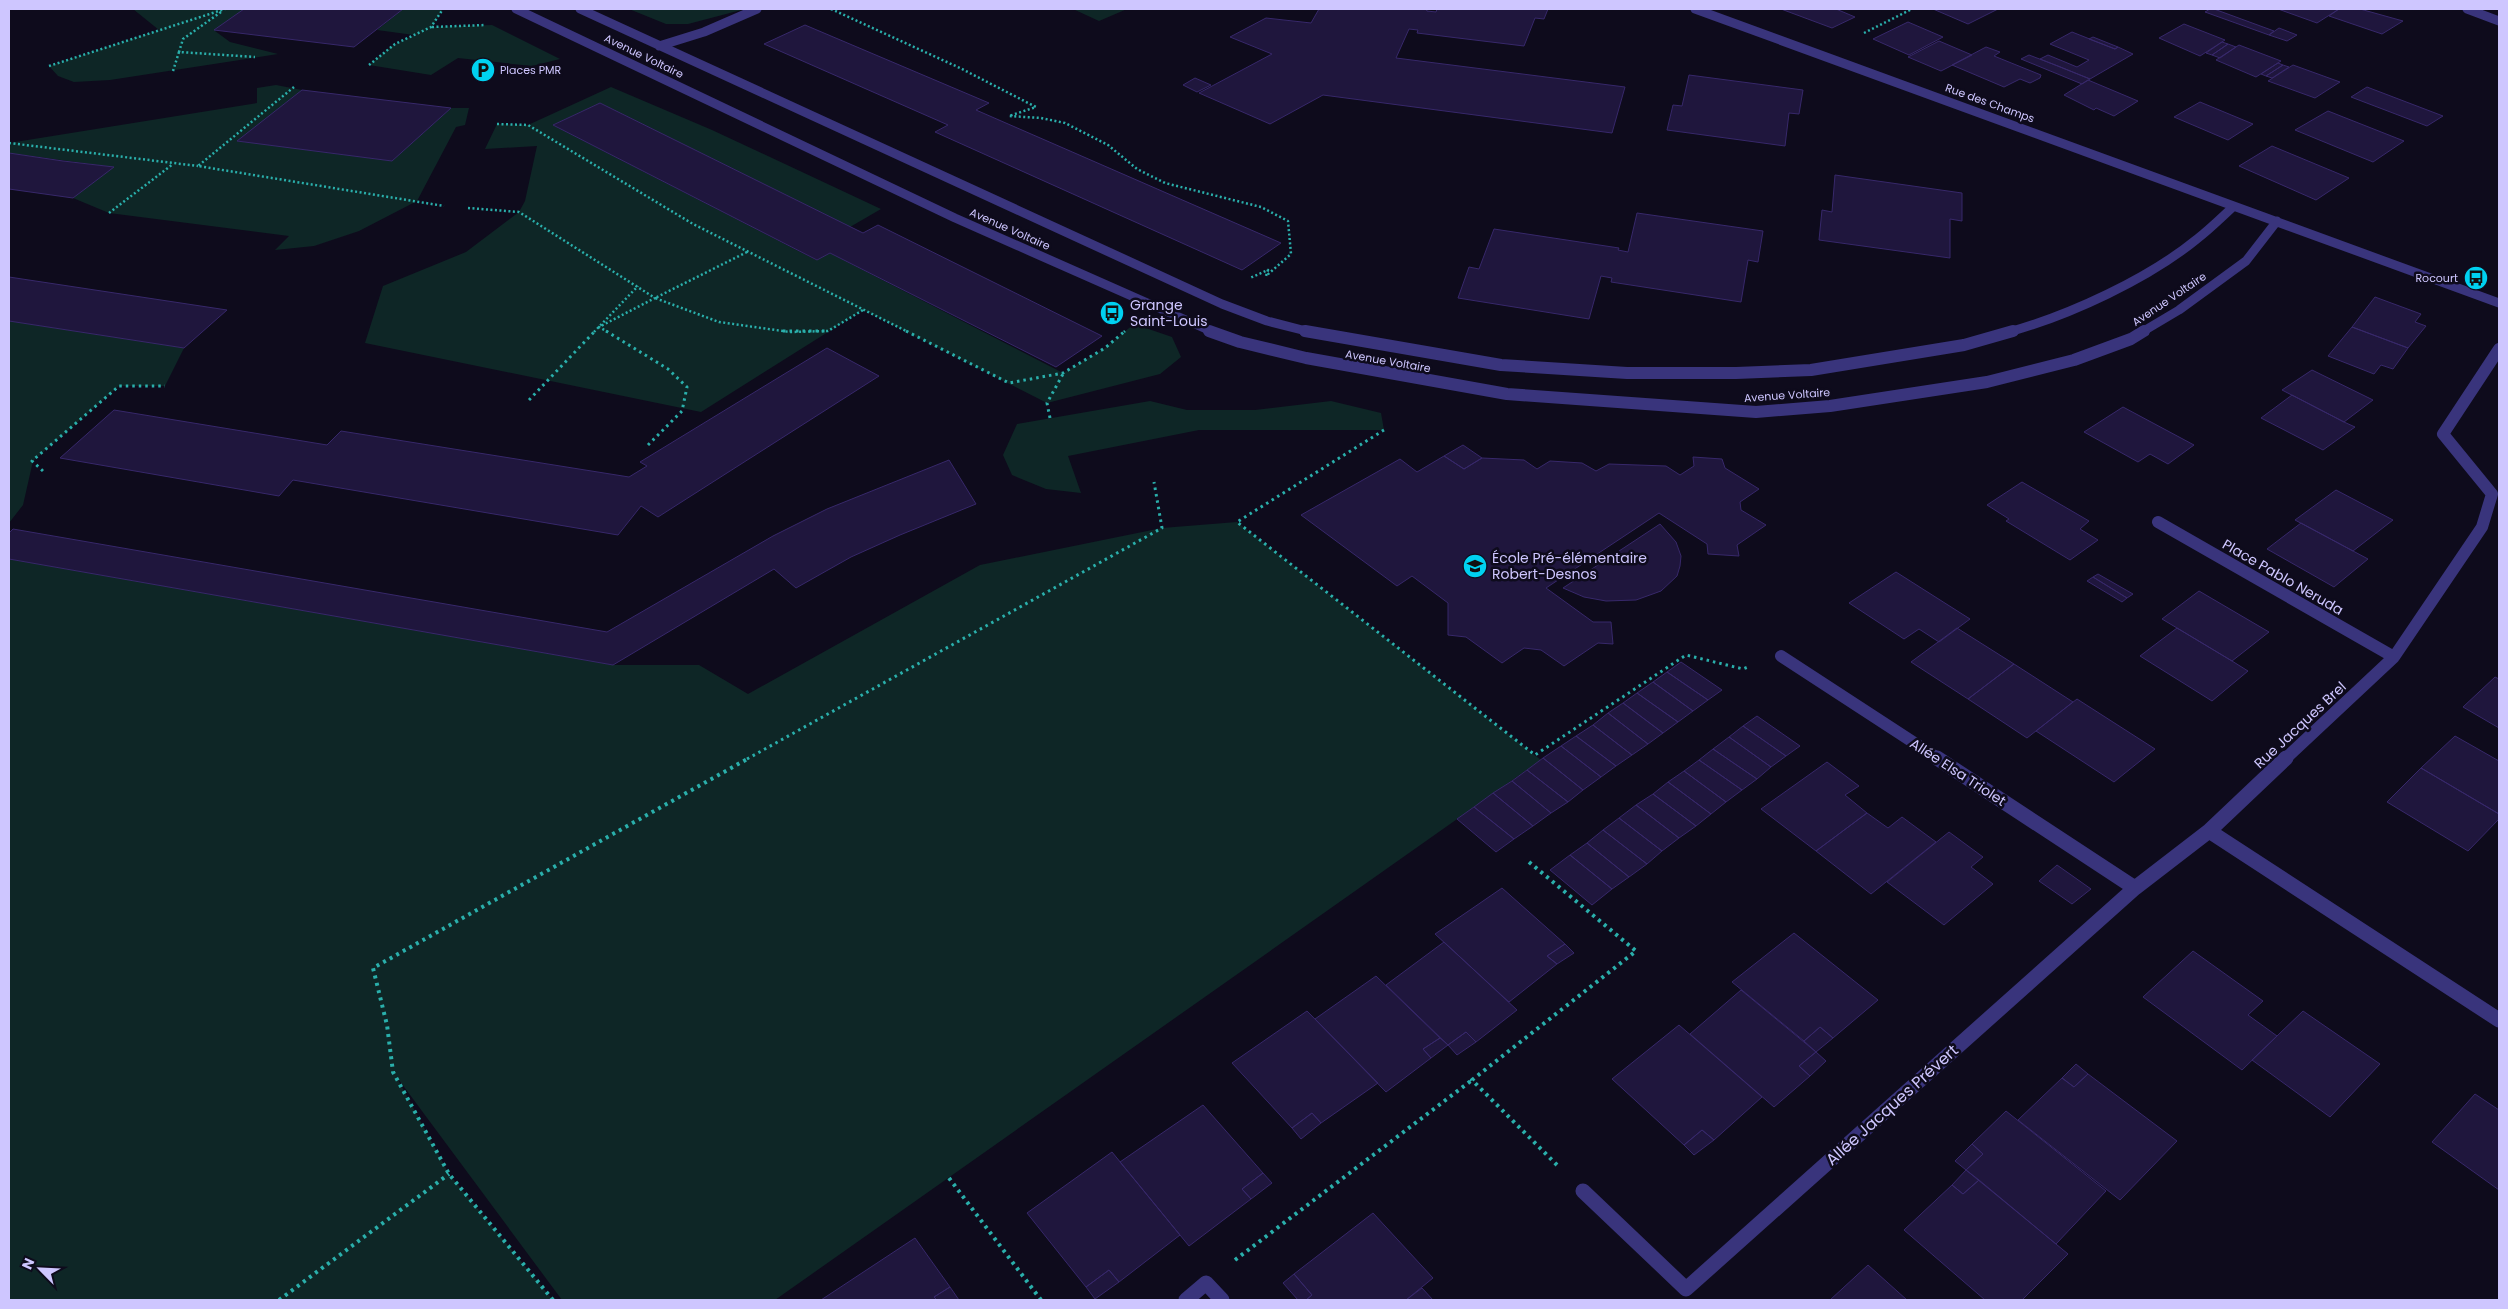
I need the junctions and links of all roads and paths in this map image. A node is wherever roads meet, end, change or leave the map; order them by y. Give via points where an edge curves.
1 (225, 9) edge
2 (443, 9) edge
3 (516, 9) edge
4 (580, 9) edge
5 (757, 9) edge
6 (831, 9) edge
7 (1695, 9) edge
8 (1912, 9) edge
9 (2467, 9) edge
10 (2499, 21) edge
11 (492, 25) dead end
12 (431, 27) junction
13 (659, 46) junction
14 (179, 52) junction
15 (1821, 54) junction
16 (255, 57) dead end
17 (369, 65) dead end
18 (49, 66) dead end
19 (173, 71) dead end
20 (294, 87) dead end
21 (497, 124) dead end
22 (9, 143) edge
23 (174, 164) junction
24 (198, 166) junction
25 (444, 206) dead end
26 (2234, 206) junction
27 (468, 208) dead end
28 (109, 213) dead end
29 (2277, 221) junction
30 (747, 252) junction
31 (1250, 278) dead end
32 (638, 286) junction
33 (655, 298) junction
34 (2499, 303) edge
35 (863, 310) junction
36 (600, 327) junction
37 (1126, 330) dead end
38 (2499, 349) edge
39 (1063, 373) junction
40 (165, 386) dead end
41 (529, 400) dead end
42 (1050, 418) dead end
43 (1384, 430) dead end
44 (647, 446) dead end
45 (42, 470) dead end
46 (1154, 482) dead end
47 (2158, 522) dead end
48 (1781, 656) joint
49 (2394, 657) junction
50 (2209, 831) junction
51 (1529, 862) dead end
52 (2135, 888) junction
53 (2499, 1020) edge
54 (1472, 1080) junction
55 (449, 1174) junction
56 (949, 1178) dead end
57 (1583, 1191) joint
58 (1206, 1283) junction
59 (1687, 1295) edge
60 (279, 1300) edge
61 (554, 1300) edge
62 (1041, 1300) edge
63 (1186, 1300) edge
64 (1222, 1300) edge

1 - 14 path via 183,39
1 - 18 path
2 - 12 path
3 - 29 street, Avenue Voltaire via 955,218 1193,325 1240,342 1306,358 1507,394 1756,412 1830,406 1987,382 2074,360 2132,339 2179,310 2246,261
4 - 13 street, Avenue Voltaire
5 - 13 street via 704,32
6 - 31 path via 890,34 1036,107 1009,116 1041,118 1065,124 1108,146 1137,168 1165,183 1261,207 1288,221 1291,254 1266,276 1268,270
7 - 15 street, Rue des Champs
8 - 15 path
9 - 10 street
11 - 12 path
12 - 17 path via 396,44
13 - 26 street, Avenue Voltaire via 1266,322 1502,365 1627,373 1746,373 1811,370 1964,345 2038,324 2090,302 2140,276 2196,240
14 - 16 path
14 - 19 path
15 - 26 street, Rue des Champs
20 - 24 path
21 - 30 path via 528,125 693,224
22 - 23 path
23 - 24 path
23 - 28 path
24 - 25 path
26 - 29 street, Rue des Champs
27 - 32 path via 518,212
29 - 34 street, Rue des Champs
30 - 33 path
30 - 35 path
32 - 33 path
32 - 36 path
33 - 35 path via 719,322 790,332 828,331
33 - 36 path
35 - 39 path via 1009,383
36 - 41 path
36 - 44 path via 668,369 687,388 682,411
37 - 39 path via 1105,348
38 - 49 street, Rue Jacques Brel via 2443,434 2492,494 2482,527
39 - 42 path via 1047,403
40 - 45 path via 119,386 32,461
43 - 48 path via 1237,522 1535,755 1686,655 1743,668
46 - 55 path via 1162,528 373,968 387,1025 392,1072
47 - 49 street, Place Pablo Neruda
48 - 52 street, Allée Elsa Triolet
49 - 50 street, Rue Jacques Brel
50 - 52 street, Allée Jacques Prévert
50 - 53 street
51 - 54 path via 1636,951
52 - 59 street, Allée Jacques Prévert
54 - 57 path
54 - 58 path
55 - 60 path
55 - 61 path
56 - 62 path
57 - 59 street, Allée Jacques Prévert
58 - 63 street
58 - 64 street

